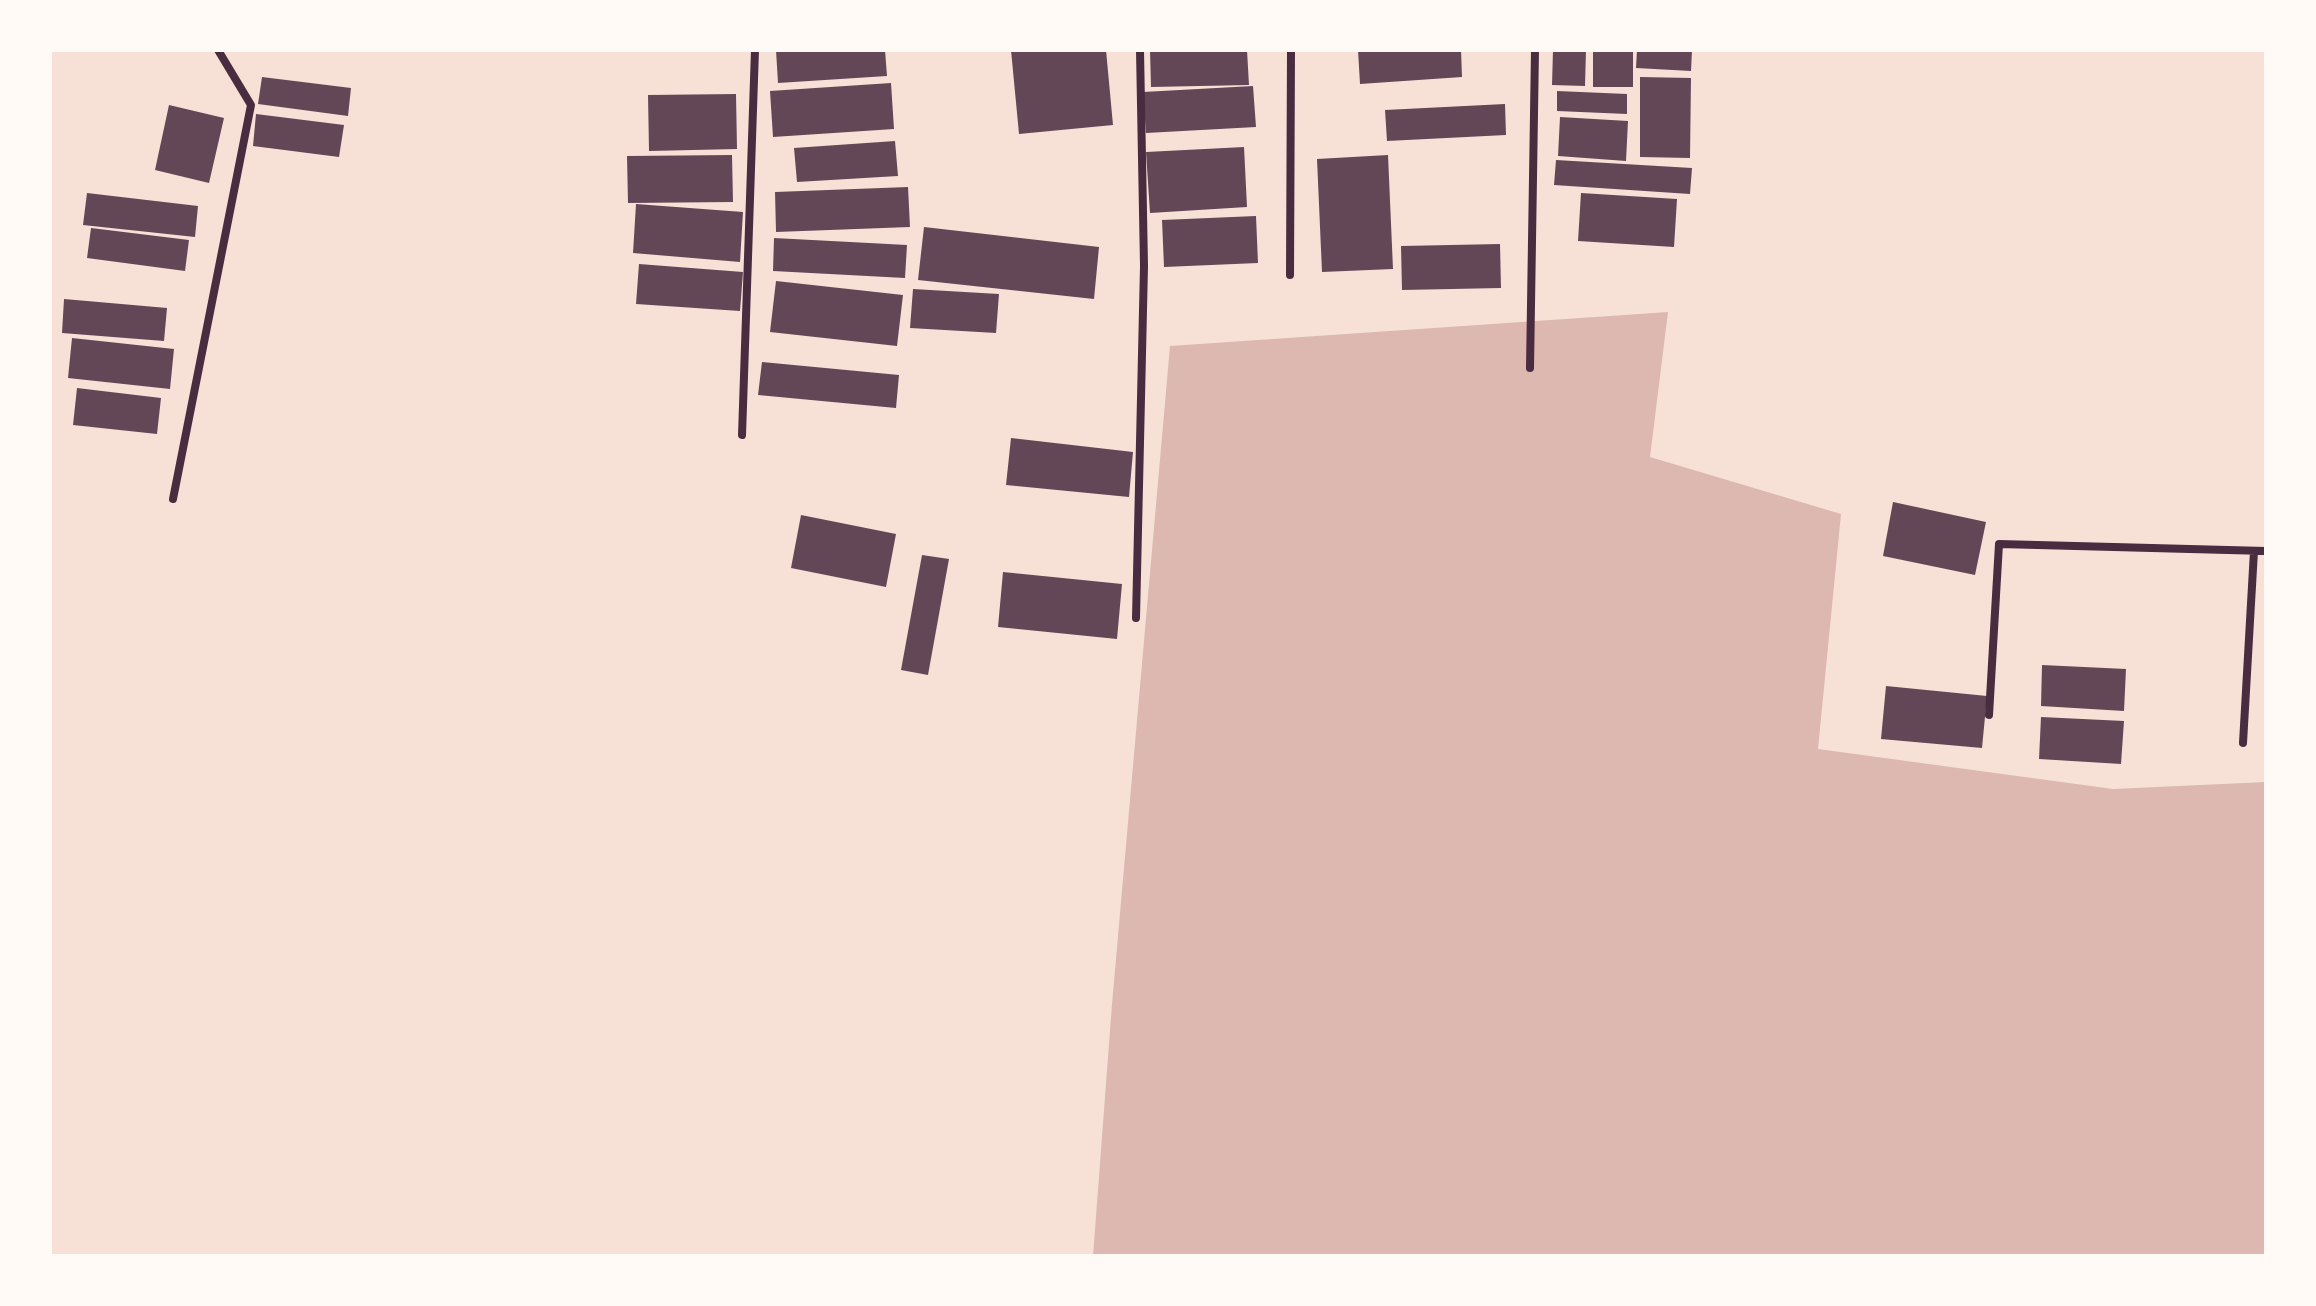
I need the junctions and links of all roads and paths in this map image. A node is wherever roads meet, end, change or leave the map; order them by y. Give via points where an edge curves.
1 (218, 50) edge
2 (755, 50) edge
3 (1140, 50) edge
4 (1291, 50) edge
5 (1535, 50) edge
6 (1290, 275) dead end
7 (1530, 368) dead end
8 (742, 435) dead end
9 (173, 499) dead end
10 (2254, 551) junction
11 (2266, 551) edge
12 (1136, 618) dead end
13 (1989, 715) dead end
14 (2243, 743) dead end

1 - 9 street via 251,105
2 - 8 street
3 - 12 street via 1144,266
4 - 6 street
5 - 7 street
10 - 11 street
10 - 13 street via 1999,544
10 - 14 street

